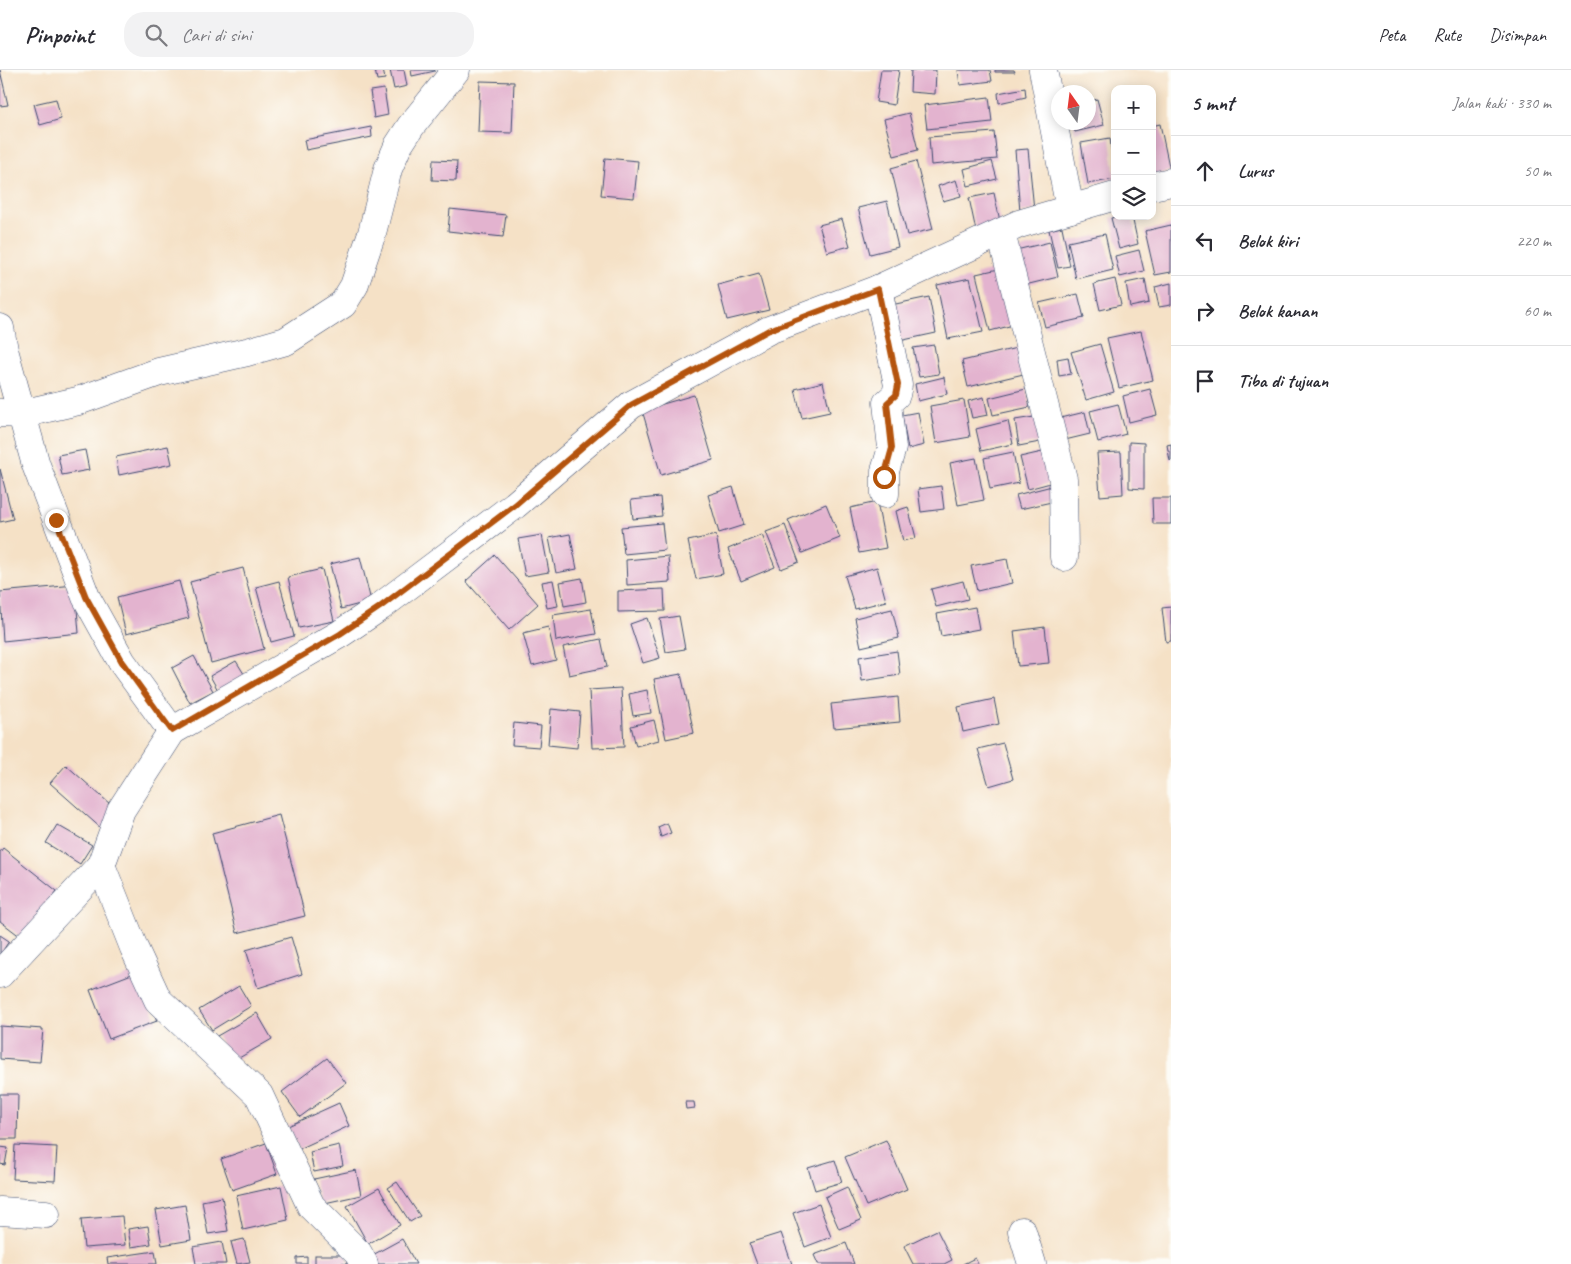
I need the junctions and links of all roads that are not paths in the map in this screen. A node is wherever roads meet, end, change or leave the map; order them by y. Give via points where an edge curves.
1 (456, 70) edge
2 (1043, 70) edge
3 (1111, 197) edge
4 (1070, 209) junction
5 (1001, 233) junction
6 (878, 289) junction
7 (0, 328) edge
8 (11, 414) edge
9 (885, 494) dead end
10 (1064, 557) dead end
11 (172, 731) junction
12 (101, 866) junction
13 (0, 974) edge
14 (0, 1211) edge
15 (46, 1214) dead end
16 (1022, 1231) dead end
17 (364, 1264) edge
18 (1032, 1264) edge

1 - 8 street via 398,146 388,169 354,286 343,304 286,341 159,372 78,401
2 - 4 street
3 - 4 street
4 - 5 street via 1019,224
5 - 6 street
5 - 10 street via 1063,479
6 - 9 street via 898,385 896,395 887,403 892,448 885,471
6 - 11 street via 769,330 631,405 515,505 380,607 340,634
7 - 8 street
8 - 11 street via 36,465 86,597 122,662
11 - 12 street via 121,810
12 - 13 street
12 - 17 street via 158,1000 260,1095 311,1206 358,1253
14 - 15 street
16 - 18 street

